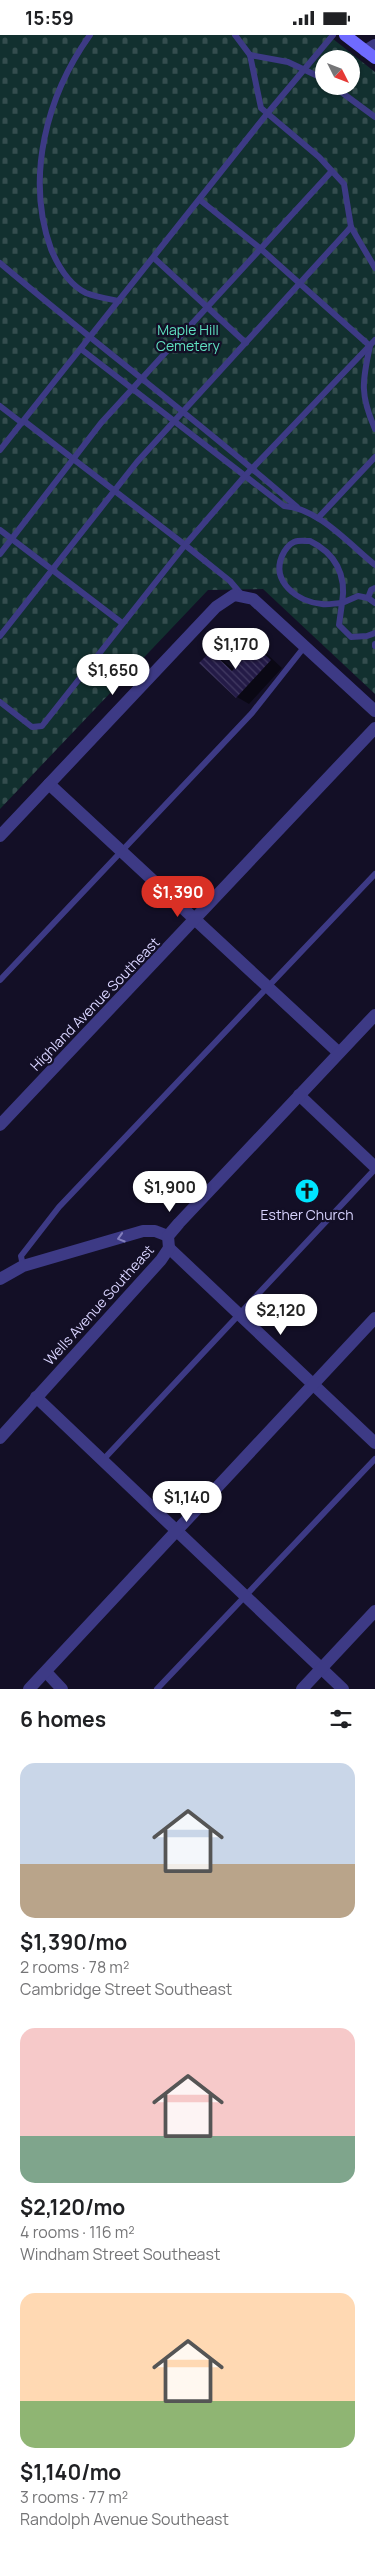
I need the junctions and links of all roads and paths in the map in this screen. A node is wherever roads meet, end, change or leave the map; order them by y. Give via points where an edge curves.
1 (90, 35) edge
2 (235, 35) edge
3 (333, 35) edge
4 (345, 35) edge
5 (372, 51) edge
6 (250, 55) junction
7 (303, 69) junction
8 (315, 75) edge
9 (345, 95) edge
10 (266, 115) junction
11 (375, 117) edge
12 (331, 172) junction
13 (200, 200) junction
14 (351, 227) junction
15 (260, 249) junction
16 (154, 258) junction
17 (0, 263) edge
18 (375, 268) edge
19 (300, 284) junction
20 (120, 301) junction
21 (206, 308) junction
22 (89, 338) junction
23 (375, 340) edge
24 (246, 343) junction
25 (370, 346) junction
26 (82, 349) junction
27 (141, 378) junction
28 (132, 388) junction
29 (0, 406) edge
30 (182, 411) junction
31 (174, 421) junction
32 (23, 422) junction
33 (375, 429) edge
34 (0, 450) edge
35 (375, 457) edge
36 (75, 458) junction
37 (253, 468) junction
38 (244, 477) junction
39 (116, 491) junction
40 (297, 507) junction
41 (318, 518) junction
42 (0, 529) edge
43 (12, 539) junction
44 (185, 545) junction
45 (0, 554) edge
46 (375, 565) edge
47 (53, 571) junction
48 (375, 587) edge
49 (243, 597) junction
50 (368, 598) junction
51 (342, 603) junction
52 (375, 603) edge
53 (122, 623) junction
54 (375, 633) edge
55 (0, 636) edge
56 (305, 646) junction
57 (0, 703) edge
58 (375, 711) edge
59 (375, 728) edge
60 (49, 784) junction
61 (0, 836) edge
62 (121, 851) junction
63 (375, 874) edge
64 (195, 920) junction
65 (0, 980) edge
66 (268, 988) junction
67 (375, 1015) edge
68 (338, 1052) junction
69 (299, 1095) junction
70 (0, 1125) edge
71 (375, 1168) edge
72 (169, 1242) junction
73 (22, 1266) junction
74 (0, 1279) edge
75 (239, 1315) junction
76 (375, 1318) edge
77 (312, 1385) junction
78 (36, 1397) junction
79 (0, 1438) edge
80 (375, 1443) edge
81 (375, 1459) edge
82 (102, 1461) junction
83 (176, 1531) junction
84 (245, 1596) junction
85 (375, 1611) edge
86 (322, 1668) junction
87 (46, 1672) junction
88 (29, 1689) edge
89 (62, 1689) edge
90 (157, 1689) edge
91 (302, 1689) edge
92 (343, 1689) edge

1 - 20 lane via 64,78 48,120 39,195 45,233 59,269 85,292
2 - 6 lane
3 - 7 lane
4 - 5 main road
6 - 7 lane via 288,62
6 - 10 lane via 261,108
7 - 8 lane
7 - 10 lane
9 - 11 lane
10 - 12 lane via 319,157
10 - 13 lane
12 - 14 lane via 344,184
12 - 15 lane
13 - 15 lane
13 - 16 lane
14 - 18 lane
14 - 19 lane
15 - 19 lane
15 - 21 lane
16 - 20 lane
16 - 21 lane
17 - 22 lane
19 - 24 lane
19 - 25 lane
20 - 22 lane
21 - 24 lane
21 - 27 lane
22 - 26 lane
22 - 27 lane
23 - 25 lane
24 - 30 lane
25 - 33 lane via 362,395
25 - 37 lane
26 - 28 lane
26 - 32 lane
27 - 28 lane
27 - 30 lane
28 - 31 lane
28 - 36 lane
29 - 32 lane
30 - 31 lane
30 - 37 lane
31 - 38 lane
31 - 39 lane
32 - 34 lane
32 - 36 lane
35 - 41 lane
36 - 39 lane
36 - 43 lane
37 - 38 lane
37 - 40 lane
38 - 40 lane via 284,506
38 - 44 lane
39 - 44 lane
39 - 47 lane
40 - 41 lane
41 - 46 lane
42 - 43 lane
43 - 45 lane
43 - 47 lane
44 - 49 lane via 230,581
44 - 53 lane
47 - 53 lane
47 - 55 lane
48 - 50 lane
49 - 56 street via 253,599
49 - 60 street via 234,595 216,607
50 - 51 lane via 358,596
50 - 52 lane
51 - 51 lane via 341,574 334,559 324,547 310,541 293,542 278,564 280,578 286,588 311,602 323,605
51 - 54 lane via 339,625 344,631 351,637 367,637
53 - 57 lane via 42,725 32,727
56 - 58 street
56 - 62 lane via 252,713
59 - 64 street, Highland Avenue Southeast
60 - 61 street
60 - 62 street
62 - 64 street
62 - 65 lane
63 - 66 lane
64 - 66 street
64 - 70 street, Highland Avenue Southeast
66 - 68 street
66 - 73 lane via 59,1207 22,1256
67 - 68 street, Wells Avenue Southeast
68 - 69 street, Wells Avenue Southeast
69 - 71 street
69 - 72 street, Wells Avenue Southeast
71 - 75 lane
72 -> 73 street via 155,1231 144,1231
72 - 75 street
72 - 78 street, Wells Avenue Southeast
73 - 74 street
75 - 77 street
75 - 82 lane
76 - 77 street
77 - 80 street
77 - 83 street
78 - 79 street, Wells Avenue Southeast
78 - 82 street
81 - 84 lane
82 - 83 street
83 - 84 street
83 - 87 street
84 - 86 street
84 - 90 lane
85 - 86 street
86 - 91 street
86 - 92 street
87 - 88 street
87 - 89 street

